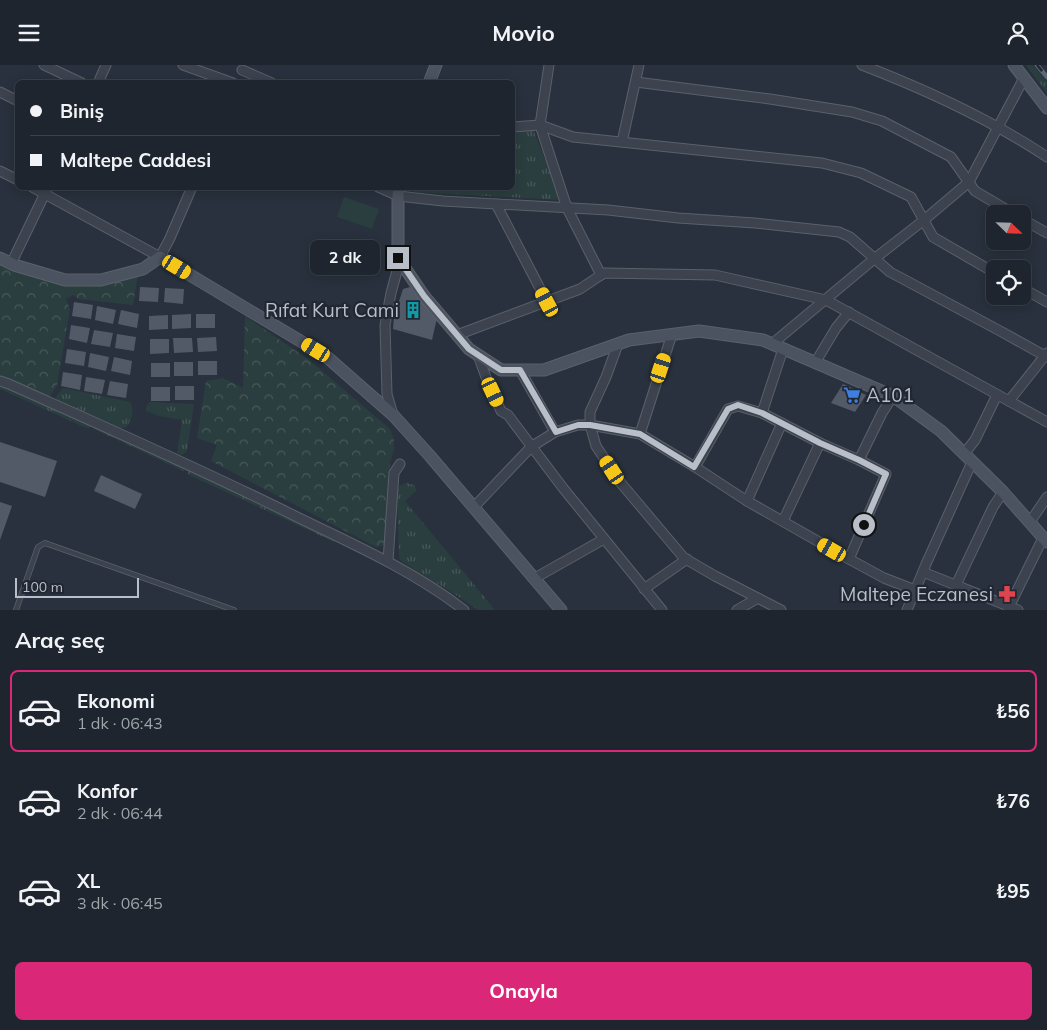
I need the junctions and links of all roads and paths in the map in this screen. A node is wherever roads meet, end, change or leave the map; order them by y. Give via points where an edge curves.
1 (44, 65) edge
2 (106, 65) edge
3 (183, 65) edge
4 (436, 65) edge
5 (549, 65) edge
6 (638, 65) edge
7 (862, 65) edge
8 (1014, 65) edge
9 (195, 67) edge
10 (244, 67) edge
11 (1024, 78) junction
12 (76, 80) edge
13 (99, 80) edge
14 (227, 80) edge
15 (236, 80) edge
16 (267, 80) edge
17 (430, 80) edge
18 (636, 82) junction
19 (0, 92) edge
20 (15, 100) edge
21 (1047, 108) edge
22 (540, 125) junction
23 (515, 127) edge
24 (998, 127) junction
25 (622, 142) junction
26 (1047, 157) edge
27 (0, 171) edge
28 (15, 178) edge
29 (969, 182) junction
30 (191, 190) edge
31 (46, 191) edge
32 (399, 191) edge
33 (496, 204) junction
34 (999, 205) edge
35 (567, 208) junction
36 (924, 220) junction
37 (1031, 224) edge
38 (1047, 233) edge
39 (160, 257) junction
40 (0, 258) edge
41 (874, 259) junction
42 (400, 260) junction
43 (11, 264) junction
44 (986, 268) edge
45 (601, 275) junction
46 (1031, 293) edge
47 (826, 300) junction
48 (547, 302) junction
49 (1047, 302) edge
50 (849, 312) junction
51 (672, 334) junction
52 (457, 335) junction
53 (618, 344) junction
54 (772, 344) junction
55 (783, 349) junction
56 (478, 355) junction
57 (1046, 356) edge
58 (815, 363) junction
59 (520, 370) junction
60 (0, 381) edge
61 (998, 395) junction
62 (893, 396) junction
63 (1009, 401) junction
64 (762, 413) junction
65 (393, 415) junction
66 (1047, 422) edge
67 (782, 423) junction
68 (590, 425) junction
69 (556, 432) junction
70 (640, 434) junction
71 (820, 443) junction
72 (531, 447) junction
73 (968, 458) junction
74 (859, 460) junction
75 (400, 464) dead end
76 (694, 467) junction
77 (1003, 492) junction
78 (1047, 497) edge
79 (747, 501) junction
80 (474, 507) junction
81 (783, 521) junction
82 (1030, 522) junction
83 (604, 539) junction
84 (1045, 540) edge
85 (687, 559) junction
86 (849, 559) junction
87 (388, 561) junction
88 (923, 572) junction
89 (535, 578) junction
90 (956, 585) junction
91 (644, 589) junction
92 (915, 590) junction
93 (758, 598) junction
94 (1008, 608) edge
95 (16, 610) edge
96 (234, 610) edge
97 (464, 610) edge
98 (561, 610) edge
99 (662, 610) edge
100 (737, 610) edge
101 (781, 610) edge
102 (907, 610) edge
103 (1018, 610) edge

1 - 12 street
2 - 13 street
3 - 9 street
4 - 17 street
5 - 22 street
6 - 18 street
7 - 24 street via 954,104
8 - 11 street
9 - 14 street
10 - 15 street
10 - 16 street
11 - 21 street
11 - 24 street
18 - 25 street
18 - 29 street via 770,99 852,112 882,121 952,157
19 - 20 street
22 - 23 street
22 - 25 street via 572,137
22 - 35 street
24 - 26 street
24 - 29 street
25 - 36 street via 822,163 861,173 911,197
27 - 28 street
29 - 34 street via 976,191
29 - 36 street
30 - 39 street
31 - 39 street
31 - 43 street
32 - 33 street via 443,201
32 - 42 street
33 - 35 street
33 - 48 street
35 - 41 street via 839,232 850,237
35 - 45 street
36 - 41 street
36 - 44 street via 934,237
37 - 38 street
39 - 43 street via 143,269 101,280 65,280
39 - 65 street via 327,357
40 - 43 street
41 - 47 street
41 - 57 street via 890,272
42 - 52 street via 424,296
42 - 65 street via 385,325 387,394
45 - 47 street via 715,275
45 - 48 street via 580,289
46 - 49 street
47 - 50 street
47 - 54 street
48 - 52 street
50 - 58 street
50 - 61 street
51 - 53 street
51 - 54 street via 699,331
51 - 70 street
52 - 56 street
53 - 59 street via 544,370
53 - 68 street via 590,412
54 - 55 street
55 - 58 street
55 - 64 street
56 - 59 street via 501,370
56 - 72 street via 501,411 508,415
57 - 63 street
58 - 62 street
59 - 69 street
60 - 87 street via 217,478
61 - 63 street
61 - 73 street
62 - 73 street via 941,431
62 - 74 street
63 - 66 street
64 - 67 street
64 - 76 street via 738,405 728,409
65 - 80 street
67 - 71 street
67 - 79 street
68 - 69 street
68 - 70 street
68 - 85 street via 596,446 620,482
69 - 72 street
70 - 76 street
71 - 74 street
71 - 81 street
72 - 80 street
72 - 83 street
73 - 77 street
73 - 88 street
74 - 86 street via 886,474
75 - 87 street via 394,473
76 - 79 street
77 - 82 street
77 - 90 street
78 - 82 street
79 - 81 street
80 - 89 street
81 - 86 street
82 - 84 street
83 - 89 street
83 - 91 street
84 - 94 street
85 - 91 street
85 - 93 street
86 - 92 street
87 - 97 street
88 - 90 street
88 - 92 street
89 - 98 street
90 - 94 street
91 - 99 street
92 - 102 street
93 - 100 street
93 - 101 street
94 - 103 street
95 - 96 lane via 38,547 45,543

